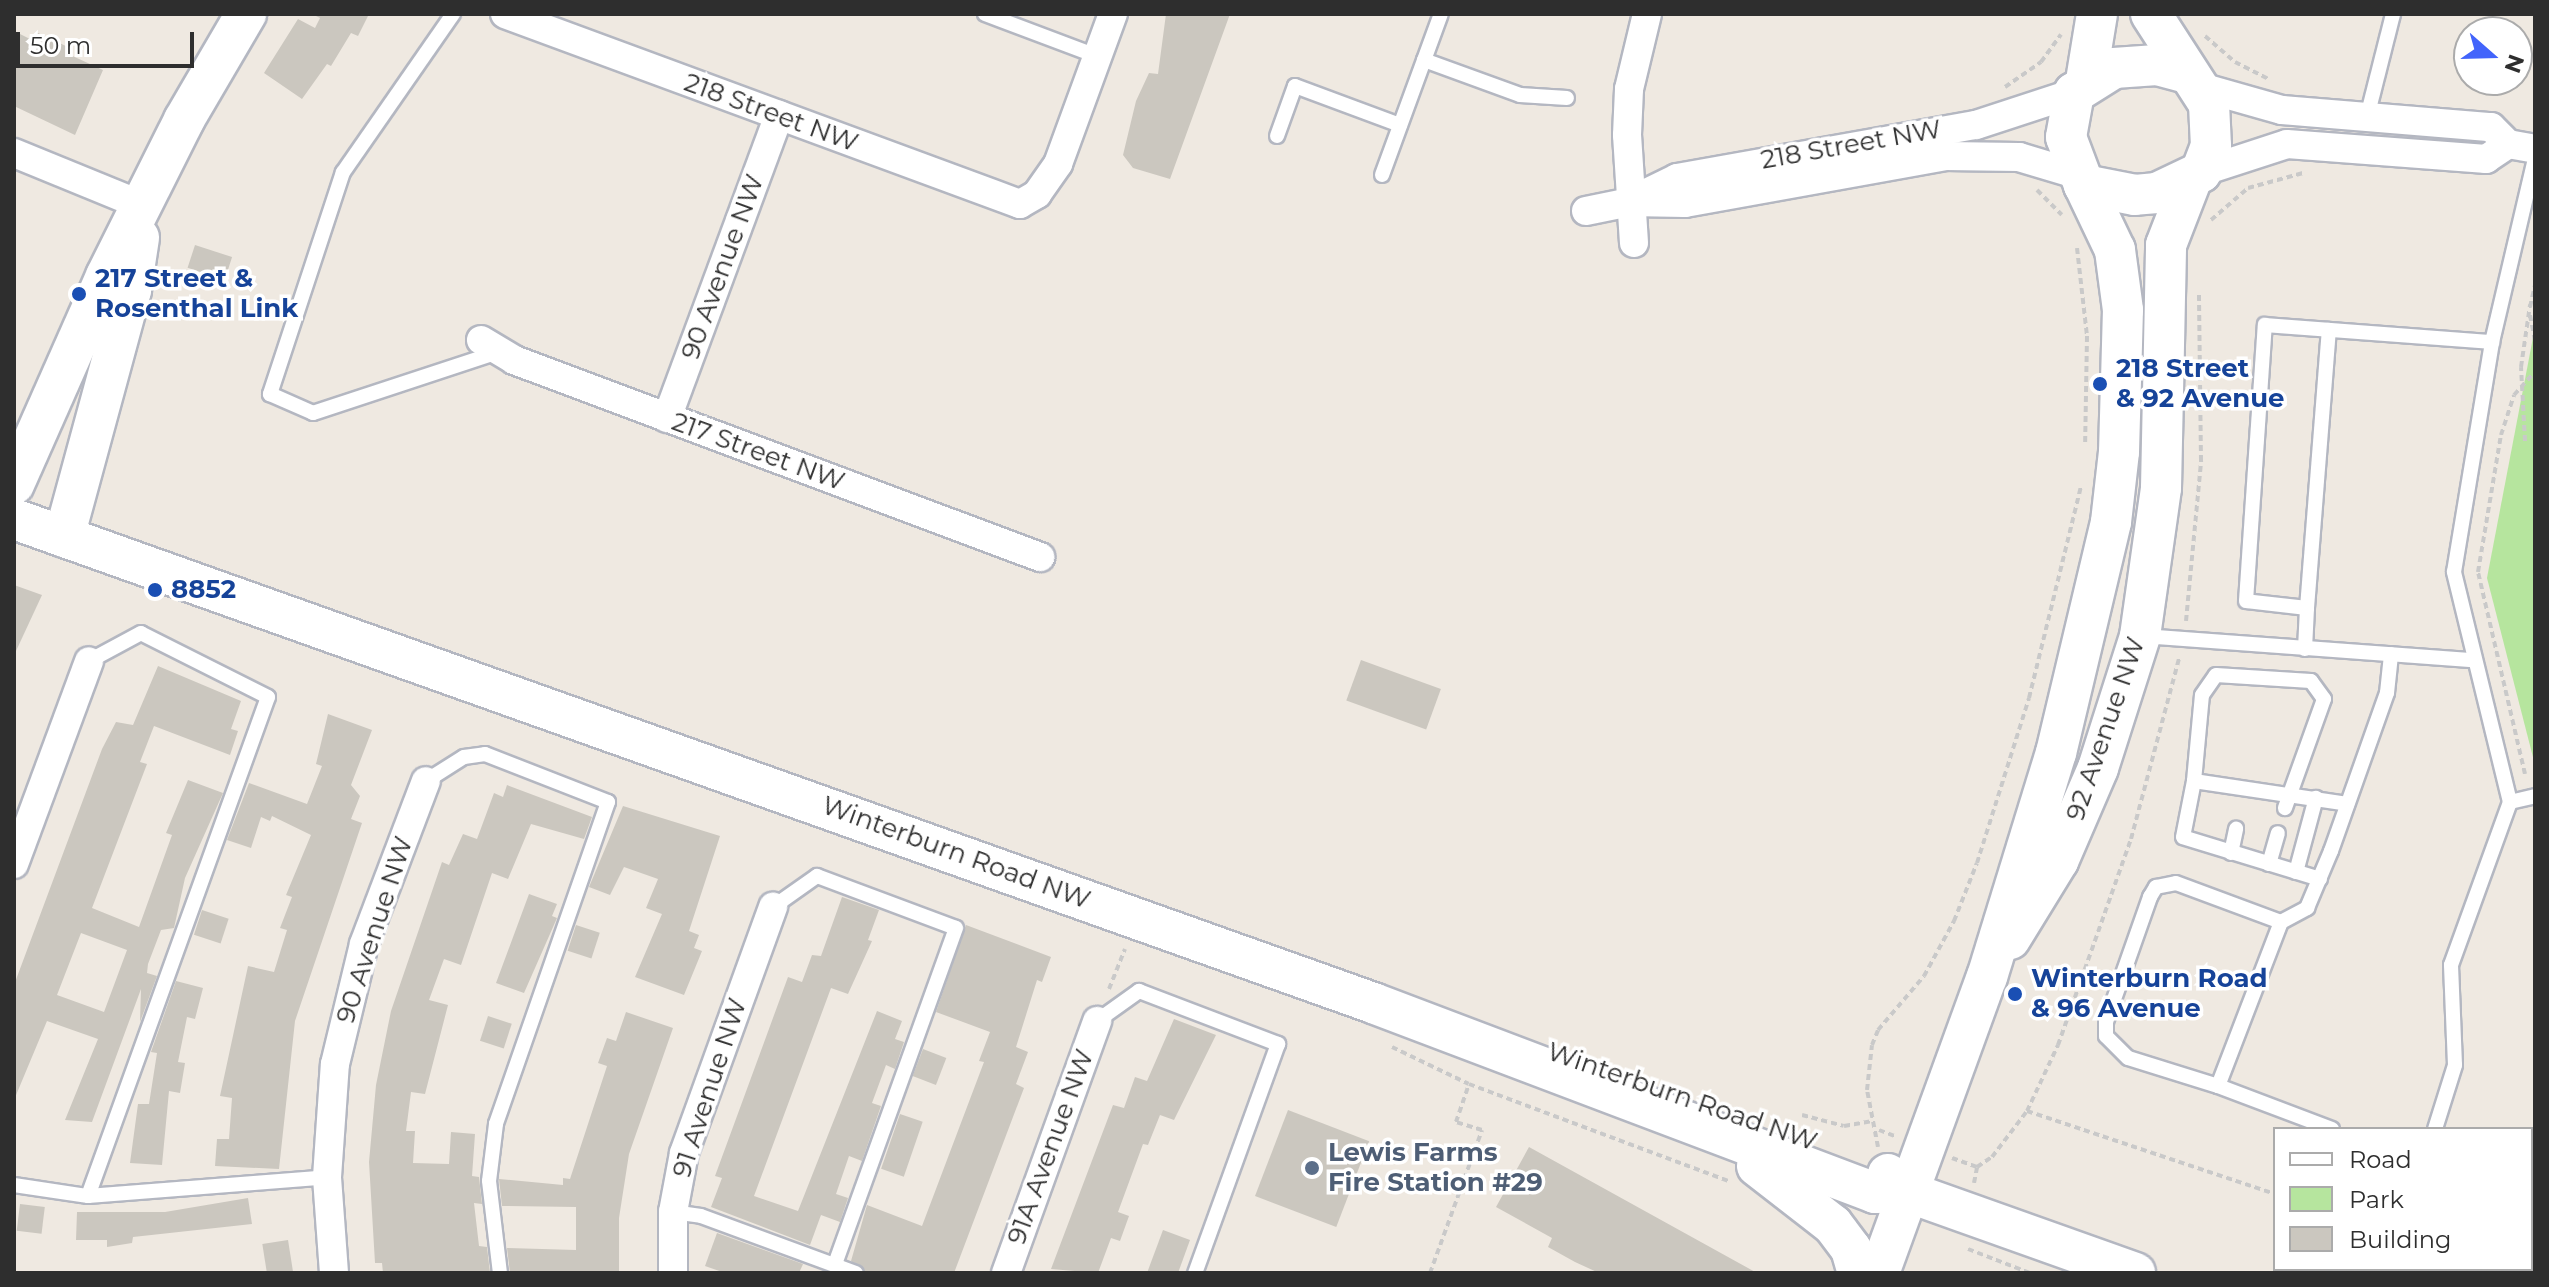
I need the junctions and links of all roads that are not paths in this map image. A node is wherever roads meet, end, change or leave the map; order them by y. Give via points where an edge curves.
1 (246, 14) edge
2 (453, 14) edge
3 (505, 14) edge
4 (985, 14) edge
5 (1113, 14) edge
6 (1441, 14) edge
7 (1647, 14) edge
8 (2151, 14) edge
9 (2393, 14) edge
10 (2080, 20) edge
11 (1097, 56) junction
12 (1424, 60) junction
13 (2191, 79) junction
14 (2080, 87) junction
15 (1567, 98) dead end
16 (779, 115) junction
17 (2367, 117) junction
18 (1400, 125) junction
19 (1277, 136) dead end
20 (2521, 147) edge
21 (14, 153) edge
22 (2535, 159) edge
23 (1382, 175) dead end
24 (2197, 175) junction
25 (2082, 180) junction
26 (1630, 202) junction
27 (144, 206) junction
28 (1586, 211) dead end
29 (1634, 243) dead end
30 (2329, 330) junction
31 (2492, 342) junction
32 (488, 346) joint
33 (667, 418) junction
34 (14, 484) edge
35 (14, 491) edge
36 (14, 519) edge
37 (68, 524) junction
38 (1040, 557) dead end
39 (2307, 608) junction
40 (2140, 636) junction
41 (2305, 649) junction
42 (2391, 654) junction
43 (2473, 660) junction
44 (89, 661) joint
45 (426, 781) joint
46 (2194, 781) junction
47 (2535, 796) edge
48 (2316, 798) junction
49 (2287, 802) junction
50 (2510, 802) junction
51 (2347, 804) junction
52 (2236, 829) dead end
53 (2278, 833) dead end
54 (2231, 853) junction
55 (14, 864) edge
56 (2269, 864) junction
57 (2296, 872) junction
58 (2320, 879) junction
59 (773, 907) joint
60 (2281, 922) junction
61 (1987, 977) junction
62 (1400, 1013) junction
63 (1097, 1021) joint
64 (2218, 1086) junction
65 (1662, 1114) junction
66 (2327, 1127) edge
67 (2436, 1127) edge
68 (327, 1177) junction
69 (14, 1185) edge
70 (1908, 1192) junction
71 (88, 1196) junction
72 (673, 1212) junction
73 (835, 1264) junction
74 (334, 1273) edge
75 (500, 1273) edge
76 (673, 1273) edge
77 (856, 1273) edge
78 (1006, 1273) edge
79 (1195, 1273) edge
80 (1858, 1273) edge
81 (1879, 1273) edge
82 (2135, 1273) edge

1 - 27 main road via 184,120
2 - 32 lane via 343,172 270,394 313,413
3 - 16 street, 218 Street NW
4 - 11 lane
5 - 11 street
6 - 12 lane
7 - 26 street via 1629,89
8 - 13 main road, 92 Avenue NW
9 - 17 lane
10 - 14 main road, 92 Avenue NW
11 - 16 street, 218 Street NW via 1058,164 1037,194 1020,204
12 - 15 lane via 1520,95
12 - 18 lane
13 - 14 main road via 2133,66
13 - 17 street via 2260,107
13 - 24 main road, 92 Avenue NW via 2213,125
14 - 25 main road, 92 Avenue NW via 2066,137
14 - 26 street, 218 Street NW via 1976,125 1677,178
16 - 33 street, 90 Avenue NW
17 - 20 street via 2491,127
18 - 19 lane via 1295,86
18 - 23 lane
20 - 24 street via 2486,159 2287,144
21 - 27 street
22 - 31 lane
24 - 25 main road via 2175,188 2135,195
24 - 40 main road, 92 Avenue NW via 2166,245 2161,488
25 - 26 street, 218 Street NW via 2019,157 1945,156 1685,203
25 - 61 main road, 92 Avenue NW via 2115,250 2121,287 2120,436 2111,522 2066,717
26 - 28 street, 218 Street NW
26 - 29 street
27 - 34 main road via 106,276
27 - 37 main road via 131,290
30 - 31 lane
30 - 39 lane
30 - 39 lane via 2265,325 2246,601
31 - 43 lane via 2454,572
32 - 33 street, 217 Street NW
33 - 38 street, 217 Street NW
35 - 37 main road, Winterburn Road NW
36 - 37 main road, Winterburn Road NW
37 - 62 main road, Winterburn Road NW via 400,658 513,692
39 - 41 lane
40 - 41 lane
40 - 61 main road, 92 Avenue NW via 2098,768 2058,861
41 - 42 lane
42 - 43 lane
42 - 51 lane via 2387,693
43 - 50 lane
44 - 55 street
44 - 71 lane via 141,633 268,697
45 - 68 street, 90 Avenue NW via 350,989 335,1064
45 - 75 lane via 464,757 485,754 608,802 496,1124 489,1181
46 - 49 lane via 2242,797
46 - 49 lane via 2202,695 2216,675 2311,681 2324,699
46 - 54 lane via 2183,837
47 - 50 lane
48 - 49 lane
48 - 51 lane
48 - 57 lane
50 - 67 lane via 2451,965 2455,1065
51 - 58 lane
52 - 54 lane
53 - 56 lane
54 - 56 lane
56 - 57 lane
57 - 58 lane
58 - 60 lane via 2307,908
59 - 72 street, 91 Avenue NW via 693,1122
59 - 73 lane via 817,876 956,928
60 - 64 lane
60 - 64 lane via 2176,883 2166,882 2150,897 2106,1022 2106,1036 2128,1058
61 - 70 main road, 92 Avenue NW
62 - 65 main road, Winterburn Road NW
62 - 70 main road, Winterburn Road NW via 1573,1054 1877,1165
63 - 78 street, 91A Avenue NW
63 - 79 lane via 1139,991 1278,1044
64 - 66 lane
65 - 70 main road, Winterburn Road NW via 1875,1193
65 - 80 main road via 1793,1189 1833,1225 1851,1249
68 - 71 lane
68 - 74 street, 90 Avenue NW
69 - 71 lane
70 - 81 main road, 92 Avenue NW
70 - 82 main road, Winterburn Road NW
72 - 73 lane via 701,1216
72 - 76 street, 91 Avenue NW
73 - 77 lane

